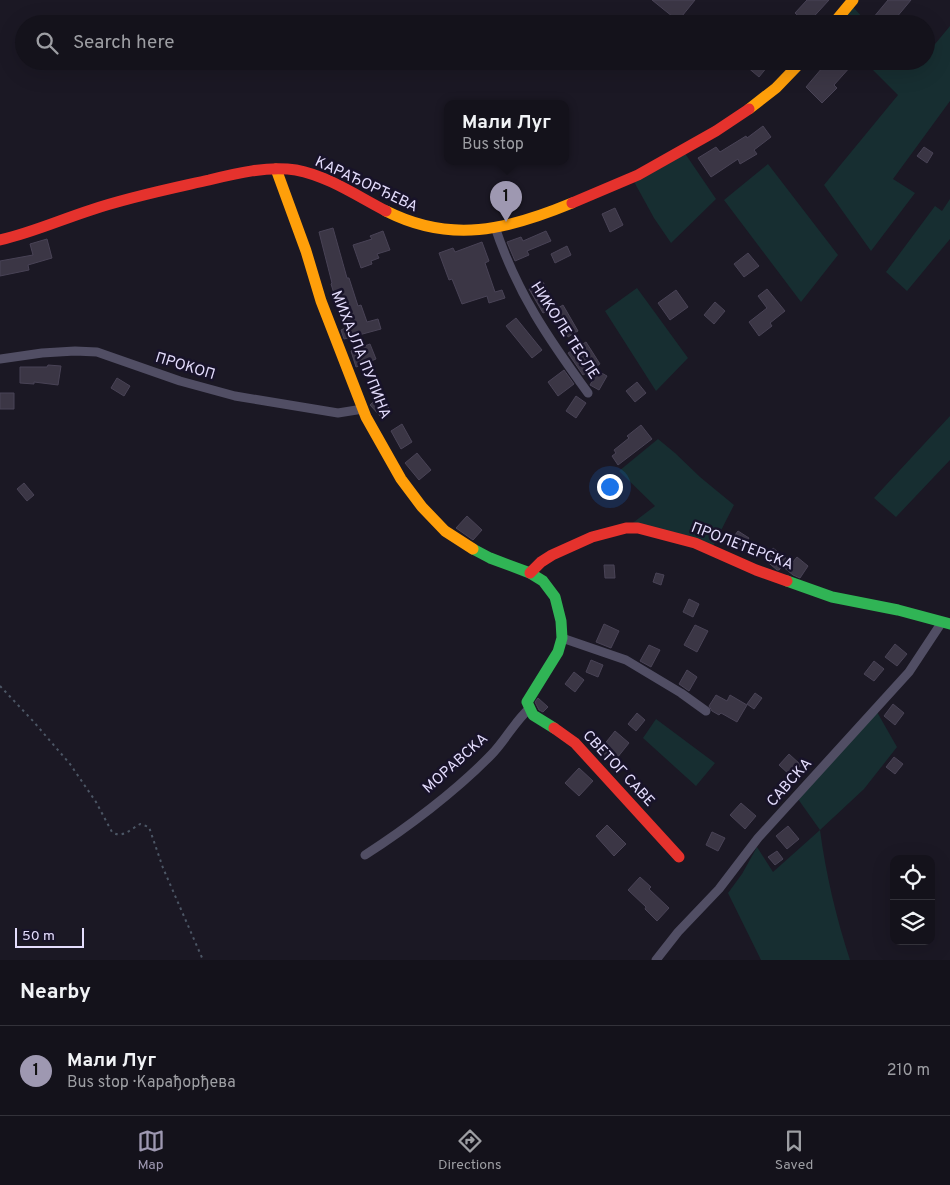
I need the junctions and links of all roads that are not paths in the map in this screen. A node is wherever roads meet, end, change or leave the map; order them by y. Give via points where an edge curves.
1 (852, 0) edge
2 (840, 15) edge
3 (793, 70) edge
4 (276, 169) junction
5 (495, 227) junction
6 (0, 240) edge
7 (0, 359) edge
8 (588, 393) dead end
9 (363, 409) junction
10 (530, 573) junction
11 (946, 623) edge
12 (562, 638) junction
13 (529, 708) junction
14 (706, 711) dead end
15 (366, 855) dead end
16 (678, 857) dead end
17 (656, 960) edge

1 - 2 street
3 - 5 street, КАРАЂОРЂЕВА via 742,115 646,171 544,215
4 - 5 street, КАРАЂОРЂЕВА via 322,178 416,225 449,230
4 - 6 street, КАРАЂОРЂЕВА via 206,180 134,197
4 - 9 street, МИХАЈЛА ПУПИНА via 321,301
5 - 8 street, НИКОЛЕ ТЕСЛЕ via 505,257 531,309
7 - 9 street, ПРОКОП via 50,352 97,352 235,396 338,413
9 - 10 street, МИХАЈЛА ПУПИНА via 401,479 434,521 461,542 490,558
10 - 11 street, ПРОЛЕТЕРСКА via 552,555 592,537 638,528 695,544 832,597
10 - 12 street, МОРАВСКА via 543,581 555,597
11 - 17 street, САВСКА via 909,672 758,838 719,889
12 - 13 street, МОРАВСКА via 558,652 533,690
12 - 14 street via 626,660
13 - 15 street, МОРАВСКА via 481,765
13 - 16 street, СВЕТОГ САВЕ via 533,715 575,743

